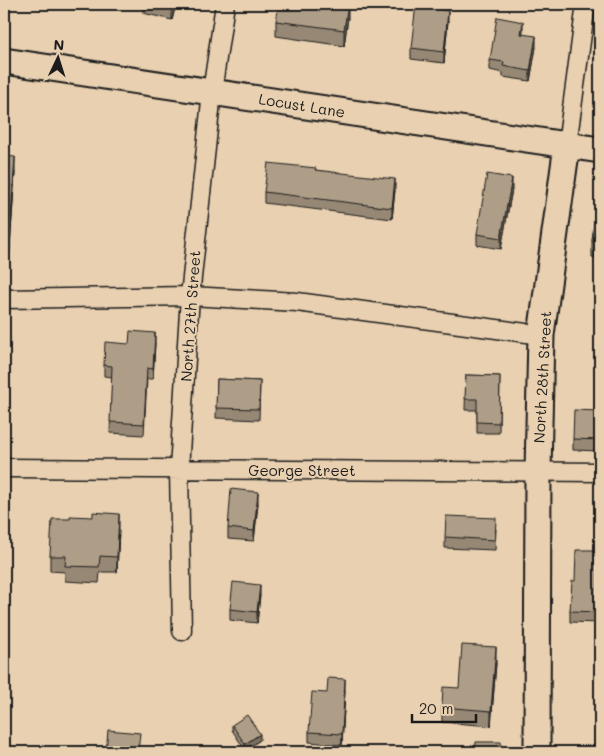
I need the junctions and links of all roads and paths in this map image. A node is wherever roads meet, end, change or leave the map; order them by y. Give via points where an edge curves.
1 (225, 4) edge
2 (586, 4) edge
3 (4, 61) edge
4 (212, 92) junction
5 (567, 145) junction
6 (600, 150) edge
7 (190, 296) junction
8 (4, 299) edge
9 (541, 335) junction
10 (4, 468) edge
11 (179, 469) junction
12 (538, 471) junction
13 (600, 472) edge
14 (182, 631) dead end
15 (537, 752) edge

1 - 4 street, North 27th Street
2 - 5 street, North 28th Street
3 - 4 street, Locust Lane
4 - 5 street, Locust Lane
4 - 7 street, North 27th Street
5 - 6 street, Locust Lane
5 - 9 street, North 28th Street
7 - 8 street
7 - 9 street via 297,302
7 - 11 street, North 27th Street
9 - 12 street, North 28th Street
10 - 11 street, George Street
11 - 12 street, George Street
11 - 14 street, North 27th Street
12 - 13 street, George Street
12 - 15 street, North 28th Street

